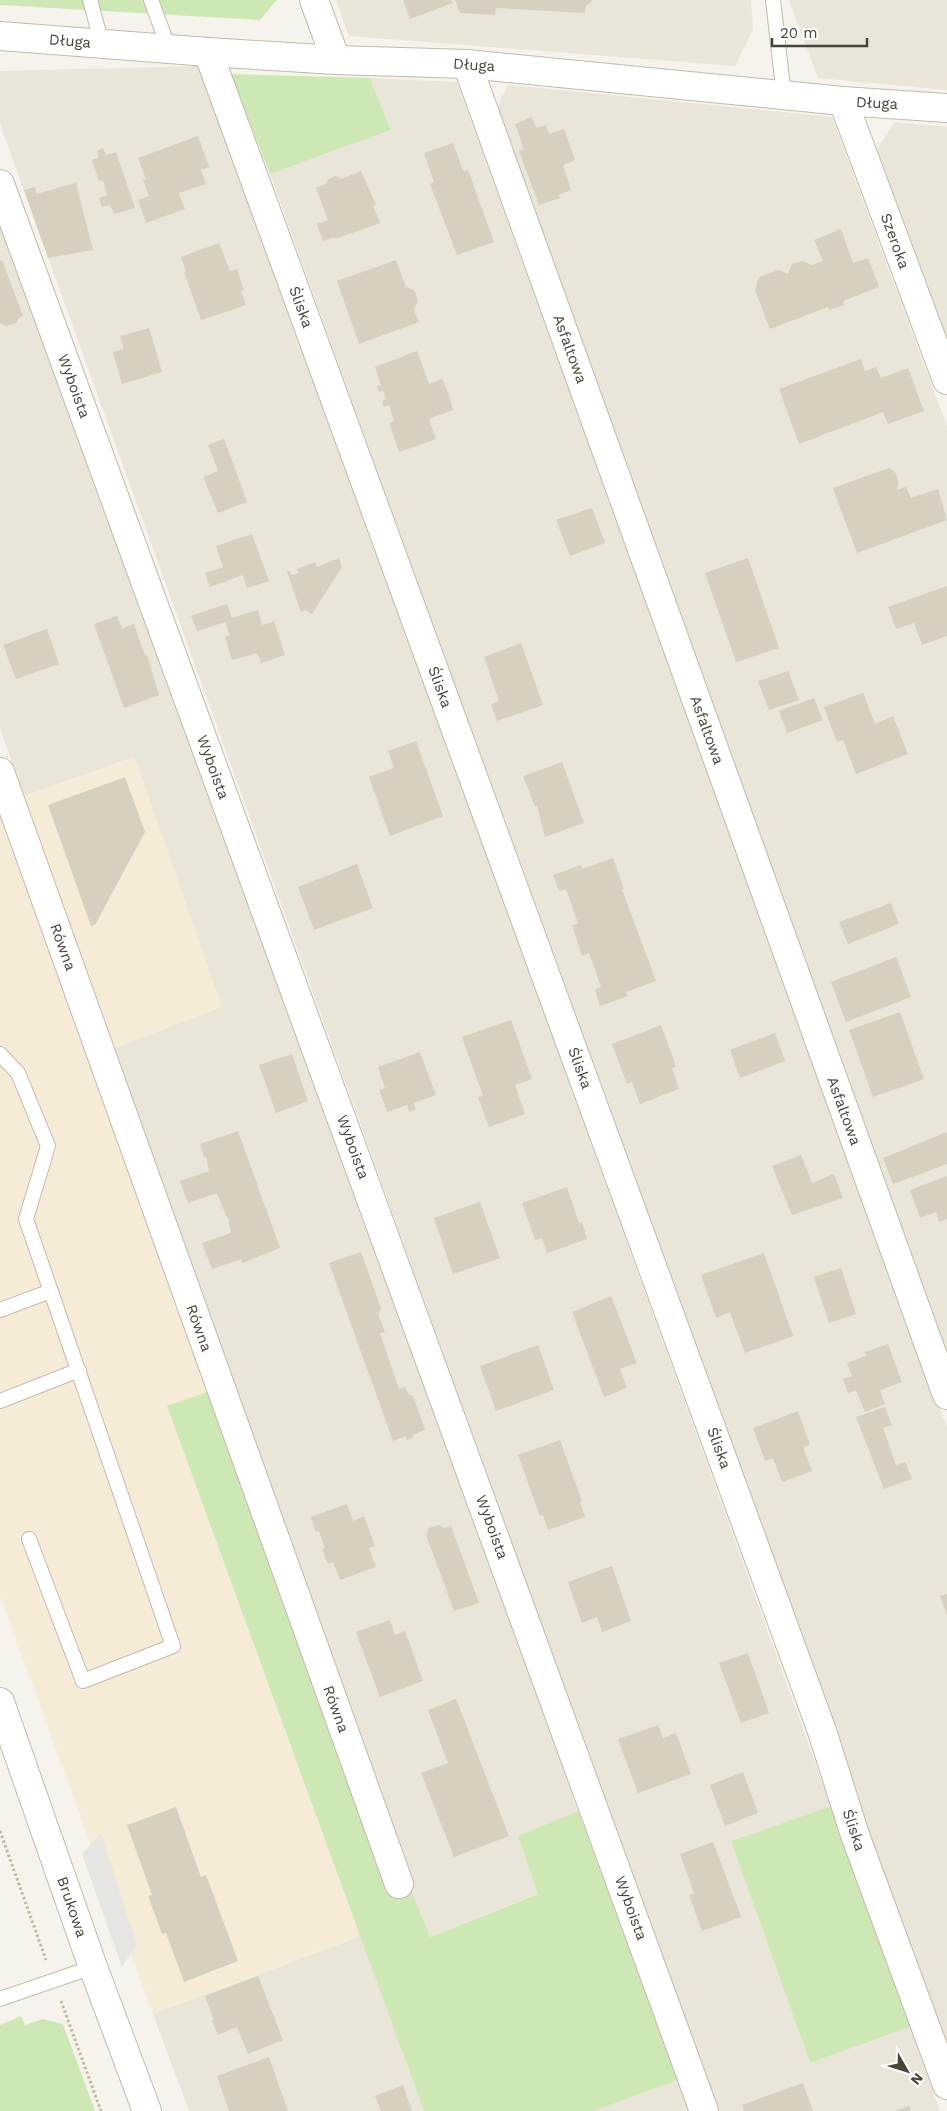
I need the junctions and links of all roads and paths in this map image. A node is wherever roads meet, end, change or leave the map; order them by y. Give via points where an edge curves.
1 (90, 0) edge
2 (151, 0) edge
3 (314, 0) edge
4 (773, 0) edge
5 (0, 36) edge
6 (102, 44) junction
7 (169, 49) junction
8 (208, 52) junction
9 (336, 60) junction
10 (467, 64) junction
11 (784, 96) junction
12 (843, 101) junction
13 (947, 108) edge
14 (0, 184) edge
15 (947, 380) edge
16 (0, 772) edge
17 (0, 1054) edge
18 (51, 1291) junction
19 (0, 1310) edge
20 (79, 1370) junction
21 (947, 1395) edge
22 (0, 1401) edge
23 (29, 1539) dead end
24 (0, 1702) edge
25 (0, 1831) edge
26 (399, 1884) dead end
27 (93, 1967) junction
28 (53, 1981) junction
29 (0, 1999) edge
30 (947, 2085) edge
31 (101, 2111) edge
32 (146, 2111) edge
33 (704, 2111) edge

1 - 6 lane
2 - 7 lane
3 - 9 street
4 - 11 lane
5 - 6 street, Długa
6 - 7 street, Długa
7 - 8 street, Długa
8 - 9 street, Długa
8 - 30 street, Śliska via 816,1712 855,1835
9 - 10 street, Długa
10 - 11 street, Długa
10 - 21 street, Asfaltowa
11 - 12 street, Długa
12 - 13 street, Długa
12 - 15 street, Szeroka
14 - 33 street, Wyboista
16 - 26 street, Równa
17 - 18 lane via 18,1073 48,1146 26,1219
18 - 19 lane
18 - 20 lane
20 - 22 lane
20 - 23 lane via 173,1646 83,1681
24 - 27 street, Brukowa
25 - 28 path
27 - 28 lane
27 - 32 street, Brukowa
28 - 29 lane
28 - 31 path

